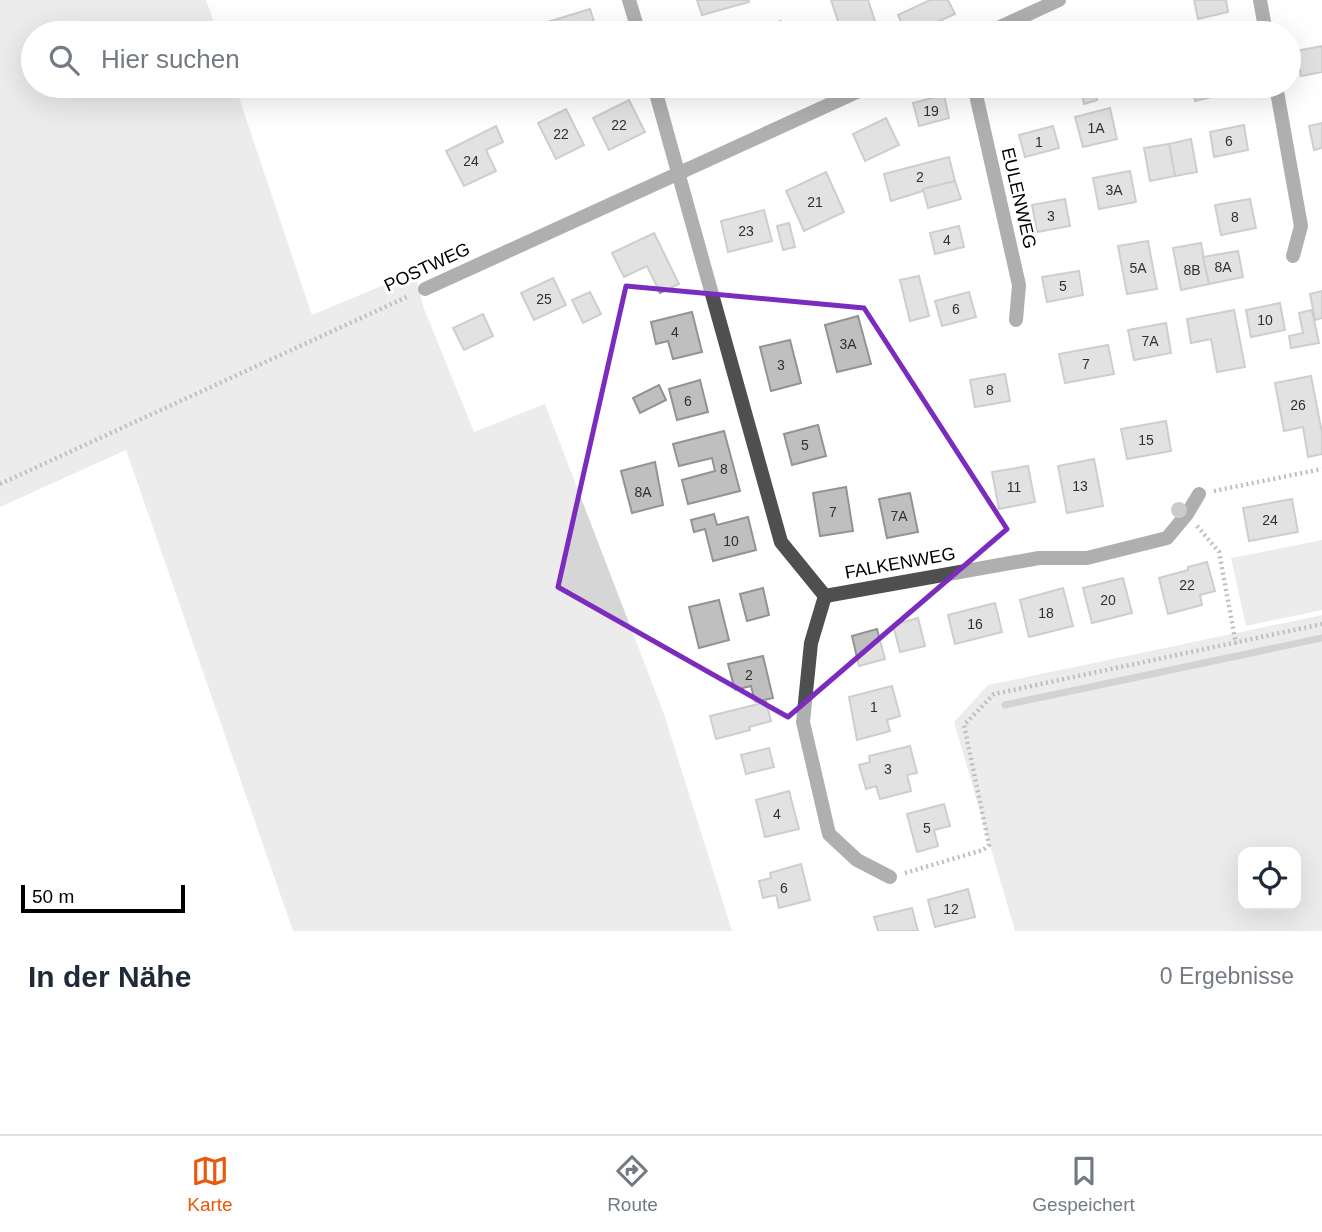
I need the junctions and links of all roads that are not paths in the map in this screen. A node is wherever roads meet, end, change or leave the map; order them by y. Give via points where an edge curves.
1 (629, 0) edge
2 (1059, 0) edge
3 (1260, 0) edge
4 (635, 21) edge
5 (1013, 21) edge
6 (1264, 21) edge
7 (658, 98) edge
8 (843, 98) edge
9 (977, 98) edge
10 (1278, 98) edge
11 (679, 171) junction
12 (1293, 256) dead end
13 (425, 289) road end
14 (1016, 320) dead end
15 (1199, 494) road end
16 (825, 596) junction
17 (890, 877) road end

1 - 4 street
2 - 5 street
3 - 6 street
7 - 11 street, FALKENWEG
8 - 11 street, POSTWEG
9 - 14 street, EULENWEG via 1019,285
10 - 12 street via 1301,226
11 - 13 street, POSTWEG
11 - 16 street, FALKENWEG via 781,542
15 - 16 street, FALKENWEG via 1167,538 1087,558 1039,558
16 - 17 street via 811,643 803,722 829,834 857,860

